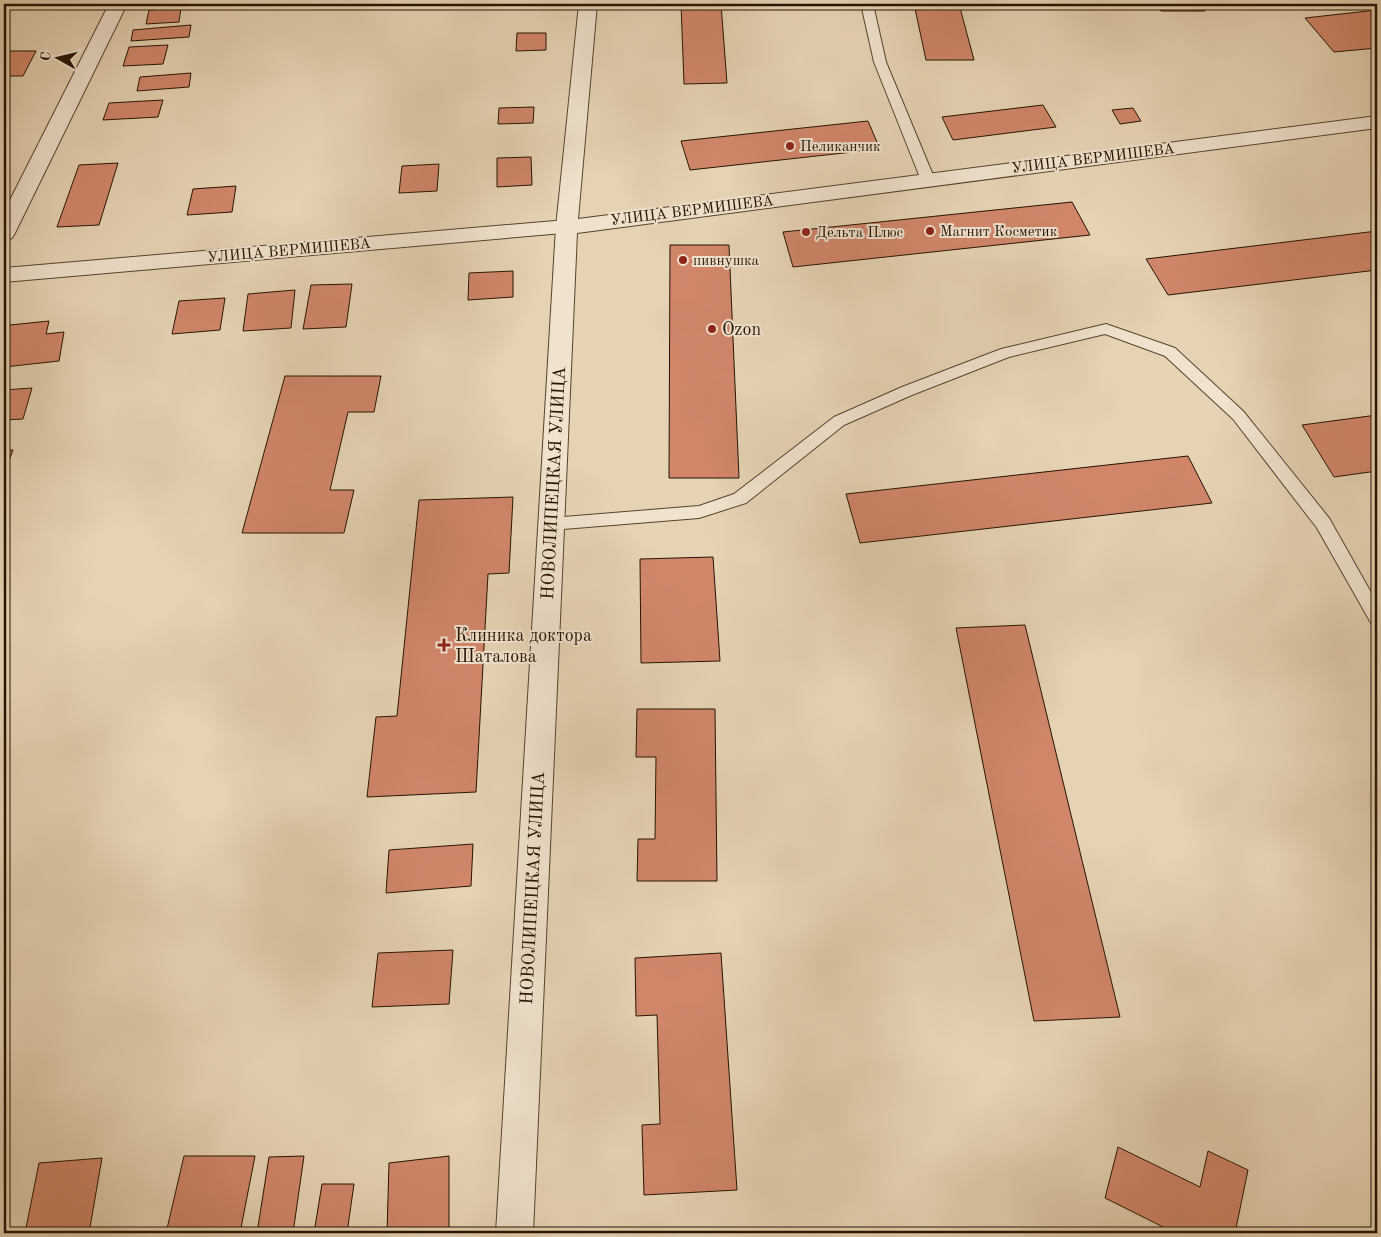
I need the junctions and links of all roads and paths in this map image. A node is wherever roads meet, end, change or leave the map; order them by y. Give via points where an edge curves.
1 (118, 4) edge
2 (588, 4) edge
3 (867, 4) edge
4 (1377, 122) edge
5 (928, 180) junction
6 (567, 227) junction
7 (4, 233) edge
8 (4, 275) edge
9 (551, 524) junction
10 (1377, 618) edge
11 (514, 1233) edge

1 - 7 street
2 - 6 street, НОВОЛИПЕЦКАЯ УЛИЦА
3 - 5 lane via 880,62
4 - 5 street, УЛИЦА ВЕРМИШЕВА
5 - 6 street, УЛИЦА ВЕРМИШЕВА
6 - 8 street, УЛИЦА ВЕРМИШЕВА
6 - 9 street, НОВОЛИПЕЦКАЯ УЛИЦА
9 - 10 lane via 699,512 740,499 839,421 1006,353 1106,329 1170,352 1238,415 1324,523
9 - 11 street, НОВОЛИПЕЦКАЯ УЛИЦА

